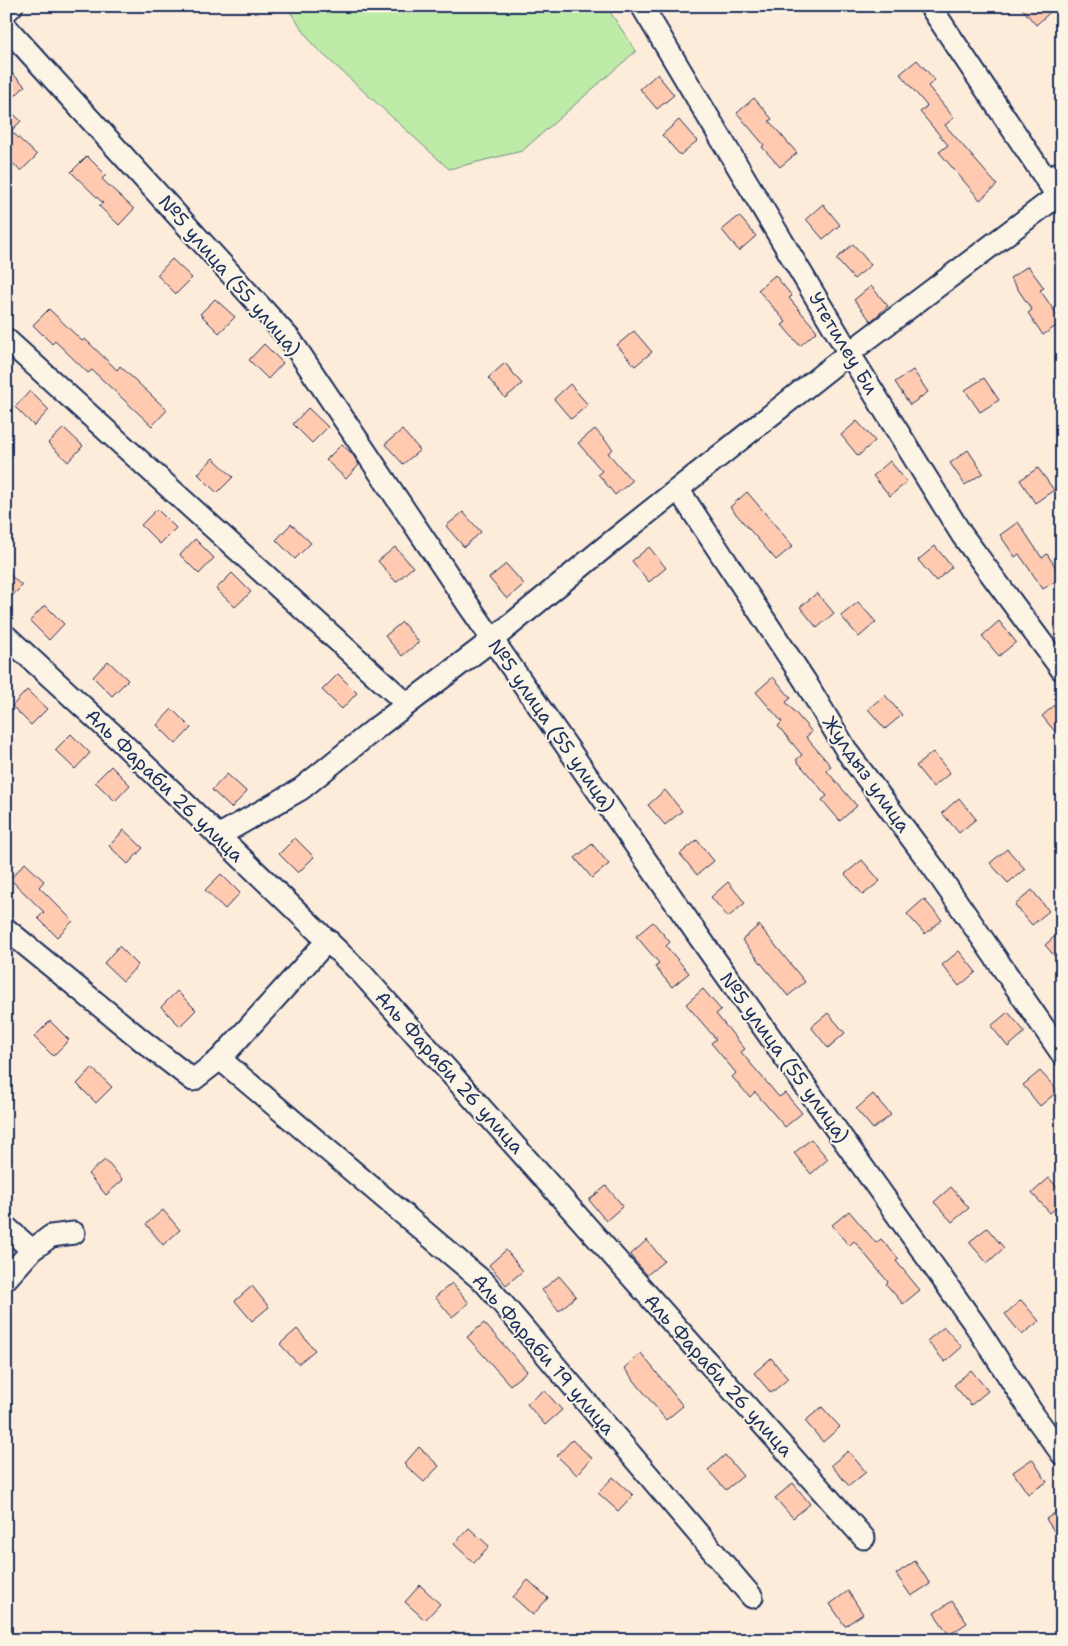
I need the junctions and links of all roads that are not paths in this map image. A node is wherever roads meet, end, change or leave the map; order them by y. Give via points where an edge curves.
1 (12, 6) edge
2 (642, 6) edge
3 (930, 6) edge
4 (6, 12) edge
5 (6, 27) edge
6 (1057, 188) edge
7 (6, 339) edge
8 (849, 353) junction
9 (678, 489) junction
10 (6, 636) edge
11 (492, 640) junction
12 (1062, 670) edge
13 (407, 704) junction
14 (218, 836) junction
15 (6, 929) edge
16 (328, 940) junction
17 (1062, 1054) edge
18 (220, 1058) junction
19 (6, 1227) edge
20 (74, 1233) dead end
21 (32, 1250) junction
22 (6, 1279) edge
23 (1062, 1454) edge
24 (864, 1538) dead end
25 (752, 1597) dead end

1 - 4 street
2 - 8 street, Утетилеу Би
3 - 6 street
5 - 11 street, №5 улица (55 улица) via 290,339
6 - 8 street
7 - 13 street
8 - 9 street
8 - 12 street, Утетилеу Би via 962,535
9 - 11 street
9 - 17 street, Жулдыз улица via 848,752 933,867
10 - 14 street, Аль Фараби 26 улица
11 - 13 street
11 - 23 street, №5 улица (55 улица) via 970,1318
13 - 14 street via 301,790
14 - 16 street, Аль Фараби 26 улица
15 - 18 street via 193,1080
16 - 18 street
16 - 24 street, Аль Фараби 26 улица via 364,974
18 - 25 street, Аль Фараби 19 улица via 485,1283
19 - 21 street
20 - 21 street via 52,1236
21 - 22 street

